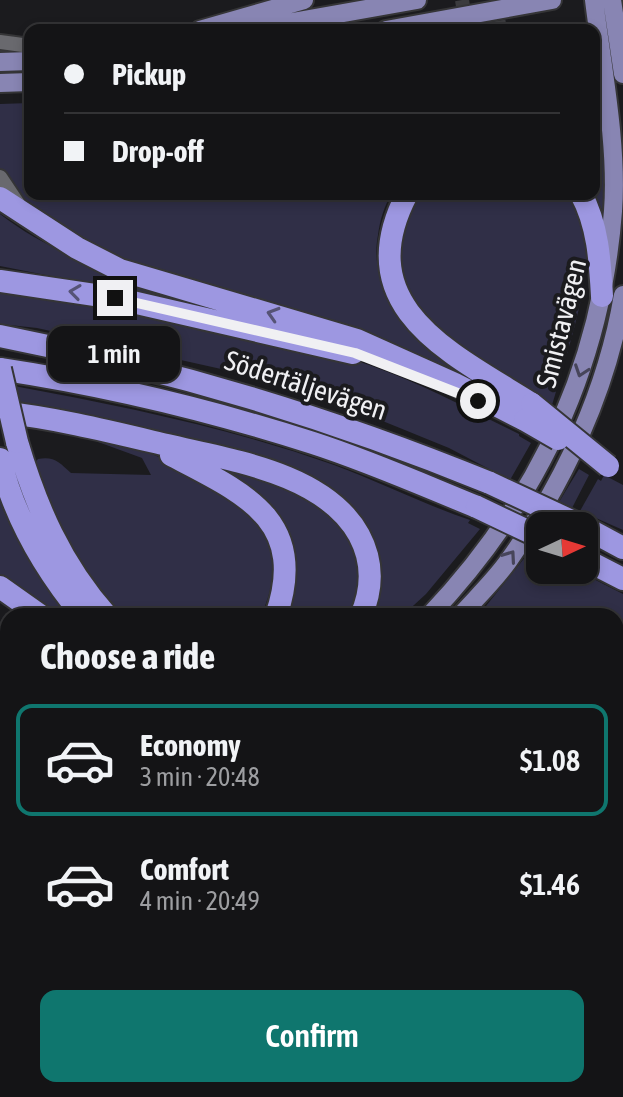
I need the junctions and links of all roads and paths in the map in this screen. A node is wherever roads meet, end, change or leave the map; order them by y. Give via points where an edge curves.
1 (304, 0) edge
2 (417, 0) edge
3 (552, 0) edge
4 (594, 0) edge
5 (612, 0) edge
6 (221, 24) edge
7 (282, 24) edge
8 (423, 24) edge
9 (598, 24) edge
10 (600, 32) edge
11 (0, 42) edge
12 (24, 45) edge
13 (24, 61) edge
14 (0, 62) edge
15 (623, 74) edge
16 (24, 82) edge
17 (0, 83) edge
18 (615, 113) edge
19 (0, 177) edge
20 (0, 198) edge
21 (404, 200) edge
22 (584, 200) edge
23 (27, 217) junction
24 (0, 281) edge
25 (612, 295) edge
26 (0, 336) edge
27 (0, 369) edge
28 (0, 412) edge
29 (529, 412) junction
30 (138, 438) junction
31 (0, 459) edge
32 (616, 471) edge
33 (551, 512) edge
34 (526, 530) edge
35 (598, 535) edge
36 (623, 548) edge
37 (598, 566) edge
38 (623, 579) edge
39 (0, 587) edge
40 (30, 608) edge
41 (77, 608) edge
42 (99, 608) edge
43 (279, 608) edge
44 (363, 608) edge
45 (436, 608) edge
46 (467, 608) edge

1 - 6 main road
2 - 7 main road
3 - 8 main road
4 - 9 main road, Smistavägen
5 - 15 main road
10 - 18 main road, Smistavägen
11 - 12 street
13 - 14 main road
16 - 17 main road
18 - 25 main road, Smistavägen
19 - 23 street
20 - 23 highway
21 - 29 highway via 394,219 387,257 412,319
22 - 25 highway
29 -> 23 highway via 357,340 120,270
29 -> 24 highway via 355,353 115,298
25 -> 45 main road, Smistavägen via 534,479 489,547
46 -> 25 main road, Smistavägen via 508,562 554,490 611,353
26 - 33 highway, Södertäljevägen, bridge via 247,395 371,436
27 - 34 highway, Södertäljevägen, bridge via 143,395 246,423 362,460
27 - 42 highway, bridge via 17,442 43,517 62,556
28 - 30 highway
29 - 32 highway, bridge
30 - 43 highway via 218,480 271,520 286,569
30 - 44 highway via 253,466 308,487 333,503 351,520 366,548 370,586
31 - 41 highway via 23,525
35 - 36 highway, Södertäljevägen
37 - 38 highway
39 - 40 highway

